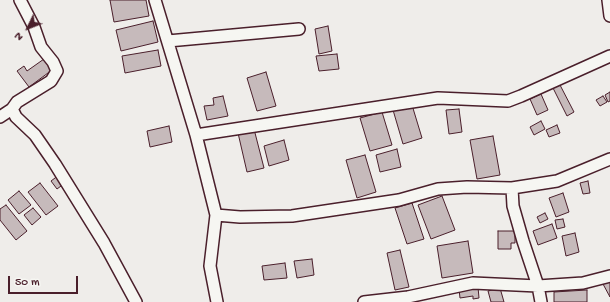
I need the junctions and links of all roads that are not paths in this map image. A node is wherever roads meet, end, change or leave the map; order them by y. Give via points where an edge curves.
1 (20, 0) edge
2 (155, 0) edge
3 (608, 0) edge
4 (610, 16) edge
5 (298, 29) dead end
6 (168, 41) junction
7 (610, 56) edge
8 (12, 109) junction
9 (0, 118) edge
10 (196, 135) junction
11 (610, 158) edge
12 (512, 188) junction
13 (216, 215) junction
14 (610, 276) edge
15 (538, 286) junction
16 (136, 302) edge
17 (218, 302) edge
18 (364, 302) edge
19 (541, 302) edge

1 - 8 street via 41,47 57,71 51,81 18,102
2 - 6 street
3 - 4 street
5 - 6 street
6 - 10 street
7 - 10 street via 508,101 438,98
8 - 9 street
8 - 16 street via 16,117 35,135 55,164 104,243
10 - 13 street
11 - 12 street via 556,181
12 - 13 street via 438,189 399,200 292,216
12 - 15 street via 513,206
13 - 17 street via 210,266
14 - 15 street via 582,283
15 - 18 street via 473,283 408,297
15 - 19 street

